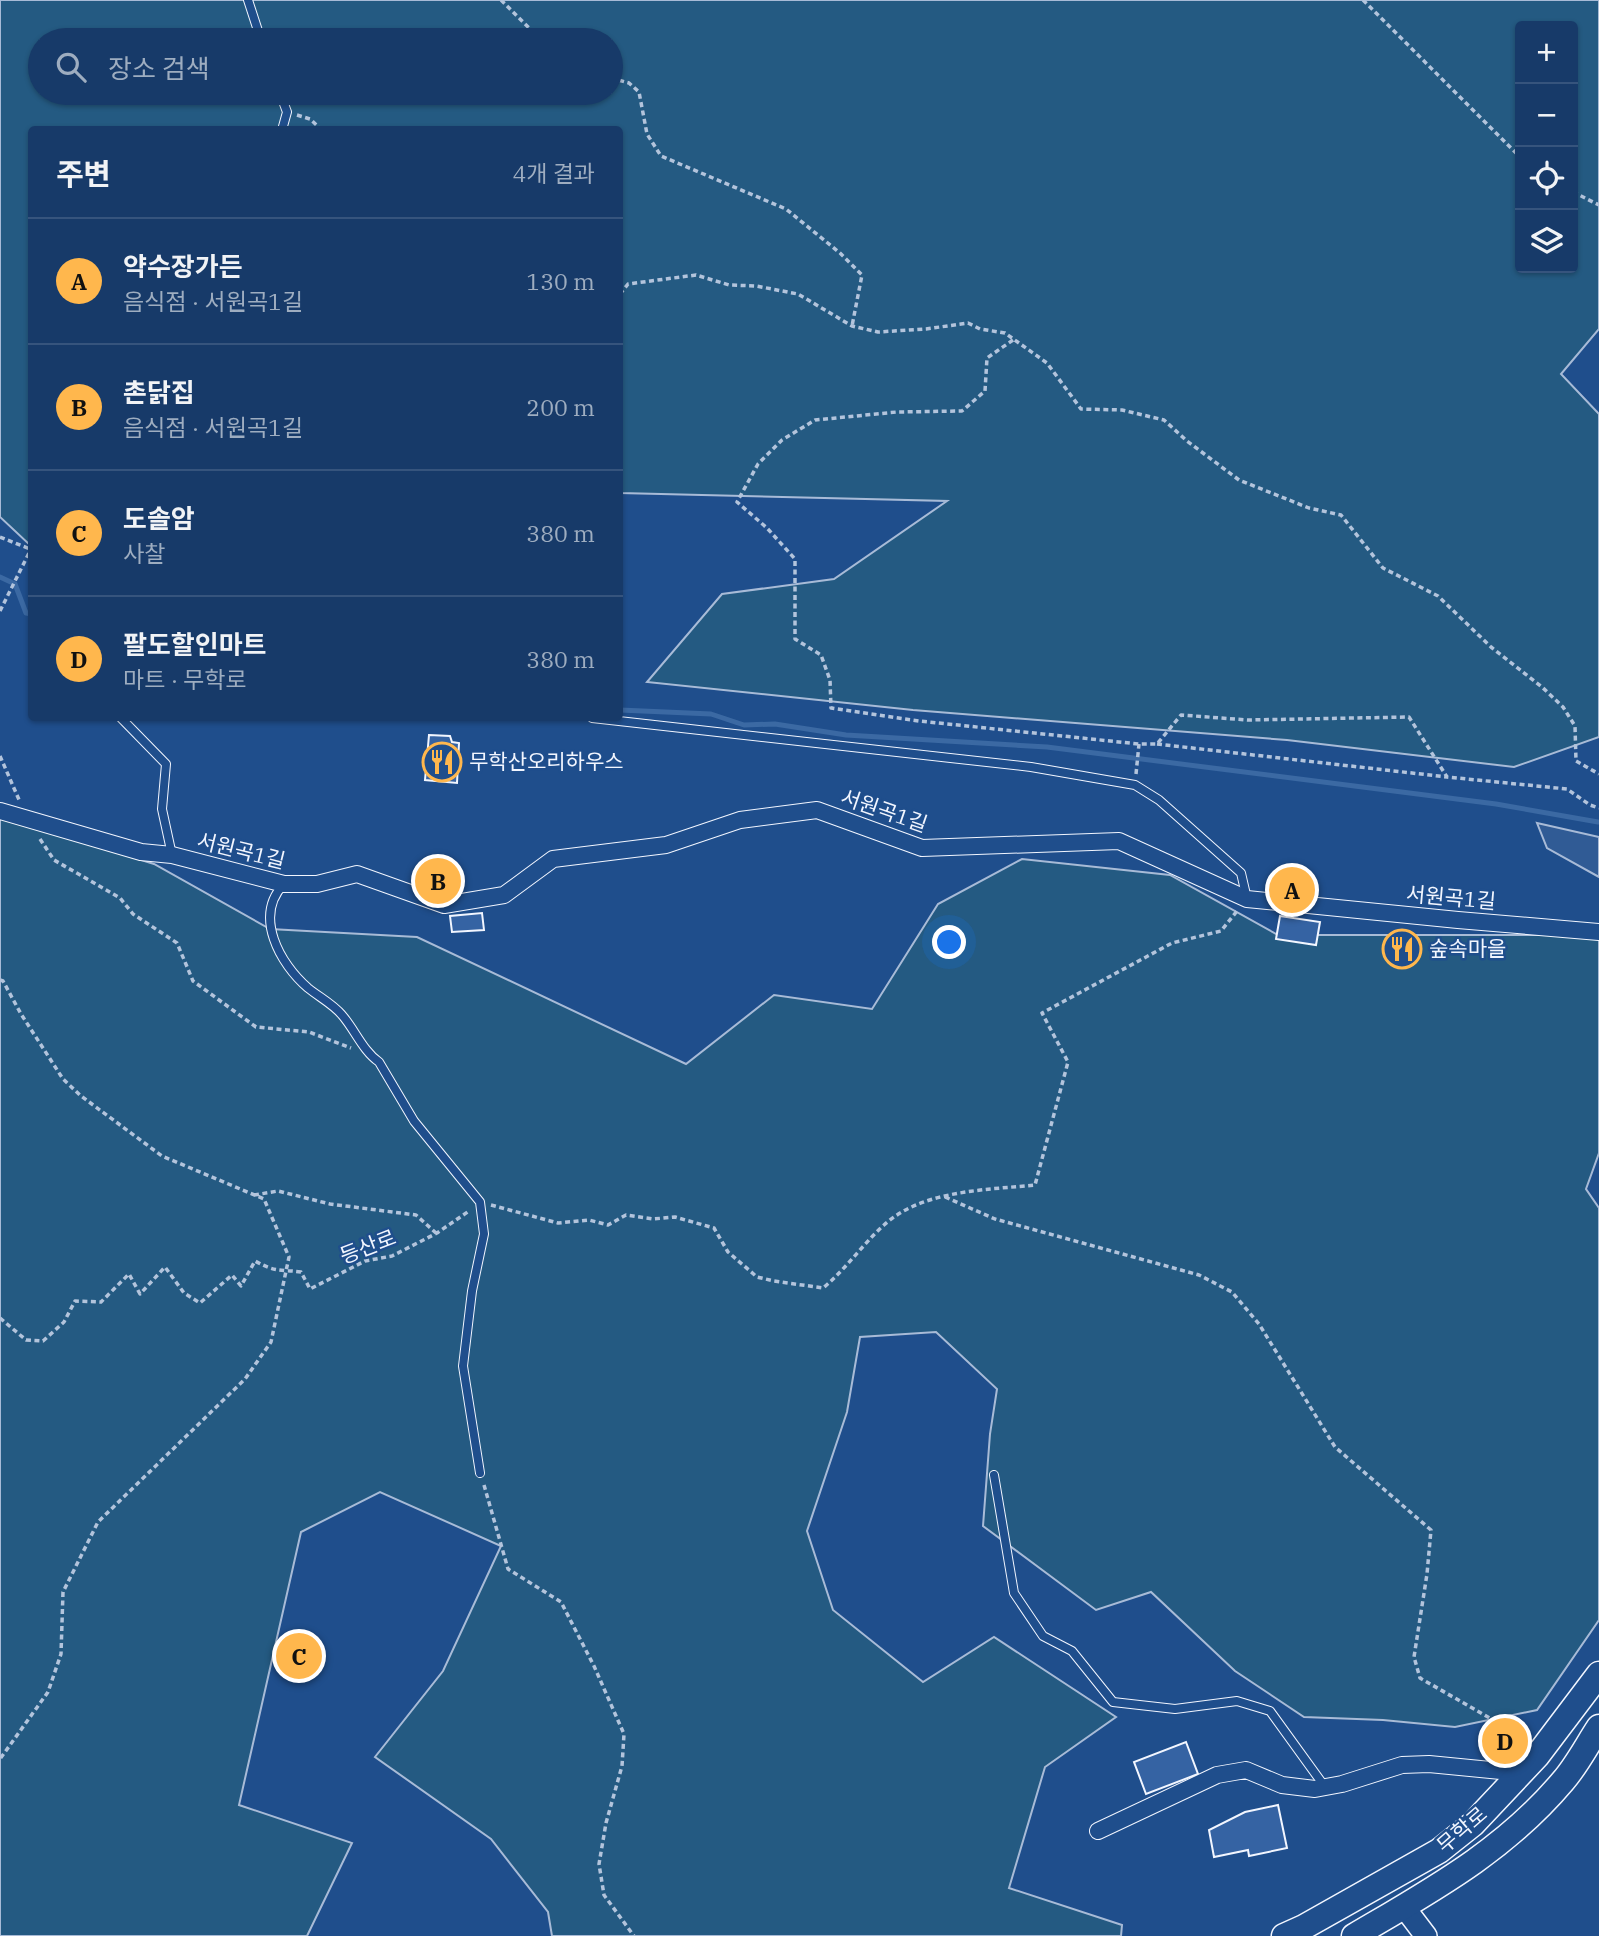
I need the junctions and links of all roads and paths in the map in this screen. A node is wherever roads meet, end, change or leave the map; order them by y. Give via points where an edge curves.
1 (248, 0) edge
2 (501, 0) edge
3 (1363, 0) edge
4 (257, 28) edge
5 (529, 28) edge
6 (623, 81) edge
7 (284, 105) edge
8 (287, 112) junction
9 (283, 126) edge
10 (317, 126) edge
11 (1515, 152) edge
12 (1578, 194) edge
13 (1599, 205) edge
14 (623, 290) edge
15 (852, 326) junction
16 (1013, 340) junction
17 (0, 537) edge
18 (28, 547) edge
19 (28, 554) edge
20 (0, 611) edge
21 (124, 721) edge
22 (619, 721) edge
23 (1139, 744) junction
24 (1157, 744) junction
25 (0, 756) edge
26 (1599, 774) edge
27 (1136, 775) dead end
28 (1447, 777) junction
29 (1599, 808) edge
30 (0, 811) edge
31 (29, 821) junction
32 (172, 855) junction
33 (284, 884) junction
34 (1247, 899) junction
35 (1599, 932) edge
36 (0, 980) edge
37 (370, 1055) junction
38 (252, 1195) junction
39 (944, 1197) junction
40 (480, 1202) junction
41 (437, 1233) junction
42 (287, 1270) junction
43 (0, 1318) edge
44 (480, 1473) joint
45 (994, 1475) dead end
46 (1599, 1674) edge
47 (1599, 1727) edge
48 (1542, 1749) junction
49 (0, 1759) edge
50 (1521, 1773) junction
51 (1325, 1787) junction
52 (1098, 1831) dead end
53 (1404, 1907) junction
54 (634, 1936) edge
55 (1284, 1936) edge
56 (1354, 1936) edge
57 (1426, 1936) edge

1 - 4 lane
2 - 5 path
3 - 11 path
6 - 15 path via 639,92 647,134 661,156 786,209 862,275
7 - 8 lane
8 - 9 lane
8 - 10 path
12 - 13 path
14 - 15 path via 628,284 696,275 729,285 798,294
15 - 16 path via 878,332 968,323
16 - 23 path via 987,358 985,391 962,411 815,420 782,440 758,464 737,502 795,559 795,639 821,655 831,680 831,708
16 - 26 path via 1047,363 1082,409 1122,410 1164,419 1238,480 1309,508 1341,515 1383,568 1437,596 1563,707 1575,726 1576,761
17 - 18 path
19 - 20 path
21 - 32 lane, 서원곡1길 via 166,764 162,810
22 - 34 lane via 1031,767 1135,785 1159,800 1241,873
23 - 24 path
23 - 27 path
24 - 28 path
24 - 28 path via 1181,715 1248,720 1409,716
25 - 31 path
28 - 29 path via 1567,789
30 - 31 street, 서원곡1길
31 - 32 street, 서원곡1길 via 141,852
31 - 37 path via 54,860 120,898 133,914 177,943 193,981 256,1027 309,1032
32 - 33 street, 서원곡1길
33 - 34 street, 서원곡1길 via 317,884 356,874 444,905 504,895 553,859 666,845 740,820 817,810 922,848 1119,841
33 - 37 lane via 275,893 269,920 279,954 306,986 340,1013
34 - 35 street, 서원곡1길
34 - 39 path via 1221,931 1172,943 1042,1013 1068,1062 1035,1185
36 - 38 path via 63,1079 81,1096 162,1156
37 - 40 lane via 379,1062 414,1121
38 - 41 path via 278,1191 330,1205 416,1215
38 - 42 path via 264,1199 289,1257
39 - 40 path via 895,1216 823,1288 757,1277 728,1252 714,1228 694,1221 626,1215 608,1225 589,1220 558,1223
39 - 48 path via 995,1219 1199,1275 1232,1292 1259,1324 1335,1447 1431,1530 1414,1657 1420,1678
40 - 41 path, 등산로
40 - 44 lane via 484,1234 463,1366
41 - 42 path, 등산로 via 310,1289 301,1272
42 - 43 path, 등산로 via 275,1272 256,1261 241,1286 232,1275 200,1303 184,1293 165,1266 140,1294 129,1274 101,1302 75,1301 64,1322 43,1341 26,1340
42 - 49 path via 271,1342 245,1379 98,1522 63,1592 61,1654 48,1692
44 - 54 path via 508,1569 561,1602 624,1734 622,1766 599,1864 604,1895
45 - 51 lane via 1014,1593 1044,1636 1072,1651 1113,1702 1175,1709 1237,1701 1270,1711
46 - 48 main road, 무학로
47 - 53 main road, 무학로 via 1564,1780 1516,1831 1459,1874
48 - 50 main road, 무학로
50 - 51 street via 1402,1765
50 - 55 main road, 무학로 via 1473,1824 1439,1851
51 - 52 street via 1282,1785 1246,1770 1217,1776
53 - 56 main road, 무학로
53 - 57 main road

